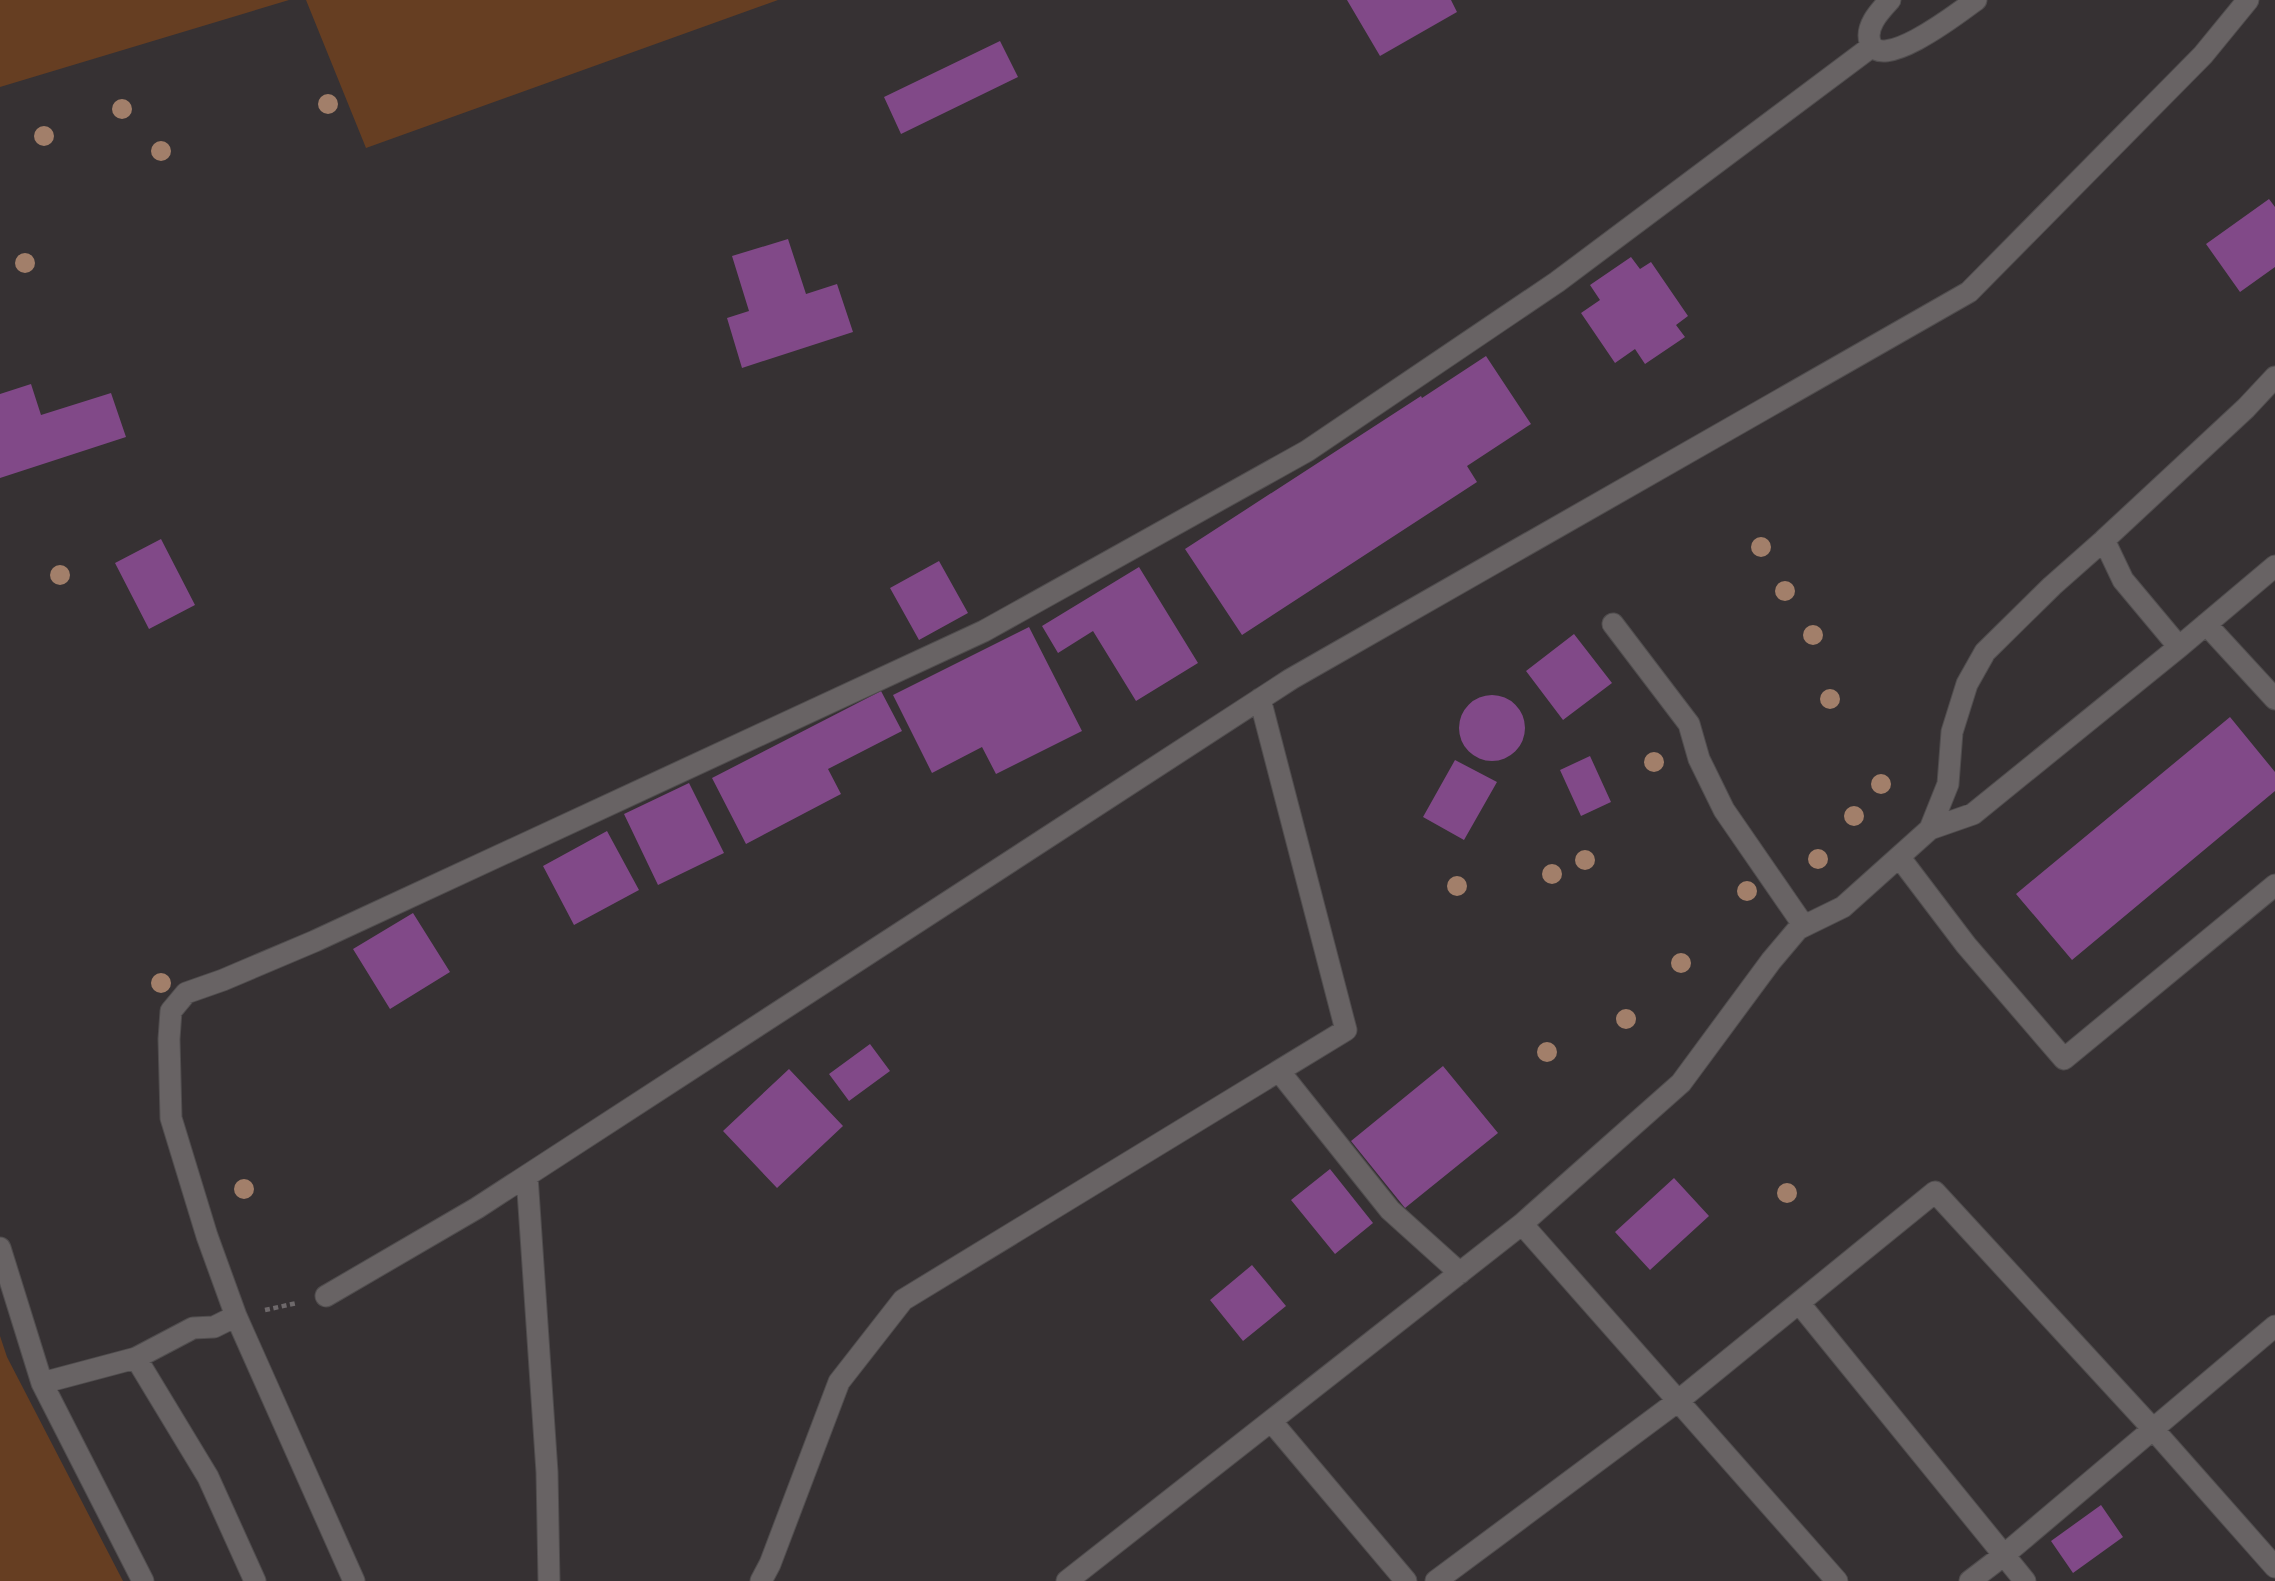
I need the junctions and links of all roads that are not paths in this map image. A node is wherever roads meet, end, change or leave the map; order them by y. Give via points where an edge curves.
1 (1890, 0) edge
2 (1976, 0) edge
3 (2248, 0) edge
4 (1871, 47) junction
5 (2275, 377) edge
6 (2104, 540) junction
7 (2275, 566) edge
8 (1614, 624) dead end
9 (2206, 624) junction
10 (2179, 647) junction
11 (1260, 699) junction
12 (2275, 699) edge
13 (1930, 829) junction
14 (1899, 858) junction
15 (2275, 886) edge
16 (1804, 926) junction
17 (1279, 1071) junction
18 (527, 1176) junction
19 (1522, 1224) junction
20 (0, 1248) edge
21 (1461, 1273) junction
22 (326, 1296) road end
23 (1799, 1303) junction
24 (236, 1316) junction
25 (2275, 1326) edge
26 (135, 1357) junction
27 (42, 1383) junction
28 (1678, 1401) junction
29 (1271, 1421) junction
30 (2153, 1429) junction
31 (2004, 1555) junction
32 (2275, 1567) edge
33 (143, 1581) edge
34 (255, 1581) edge
35 (355, 1581) edge
36 (549, 1581) edge
37 (761, 1581) edge
38 (1067, 1581) edge
39 (1406, 1581) edge
40 (1436, 1581) edge
41 (1837, 1581) edge
42 (1970, 1581) edge
43 (2025, 1581) edge

1 - 4 lane via 1872,24
2 - 4 lane via 1904,46 1886,52
3 - 11 lane via 2203,55 1969,292
4 - 24 lane via 1557,282 1307,452 984,631 315,941 186,993 171,1011 172,1118 206,1236
5 - 6 lane
6 - 10 lane via 2123,580
6 - 13 lane via 1985,652 1967,684 1952,732 1948,784
7 - 9 lane
8 - 16 lane via 1689,724 1699,759 1724,810
9 - 10 lane
9 - 12 lane
10 - 13 lane via 1973,814
11 - 17 lane via 1346,1030
11 - 18 lane
13 - 14 lane
14 - 15 lane via 2064,1059
14 - 16 lane via 1843,907
16 - 19 lane via 1770,961 1681,1083
17 - 21 lane via 1390,1210
17 - 37 lane via 903,1300 839,1382
18 - 22 lane
18 - 36 lane via 547,1472
19 - 21 lane
19 - 28 lane
20 - 27 lane
21 - 29 lane
23 - 28 lane
23 - 30 lane via 1935,1192
23 - 31 lane
24 - 26 lane via 214,1326 193,1328
24 - 35 lane
25 - 30 lane
26 - 27 lane
26 - 34 lane via 208,1477
27 - 33 lane
28 - 40 lane
28 - 41 lane
29 - 38 lane
29 - 39 lane
30 - 31 lane
30 - 32 lane
31 - 42 lane
31 - 43 lane

